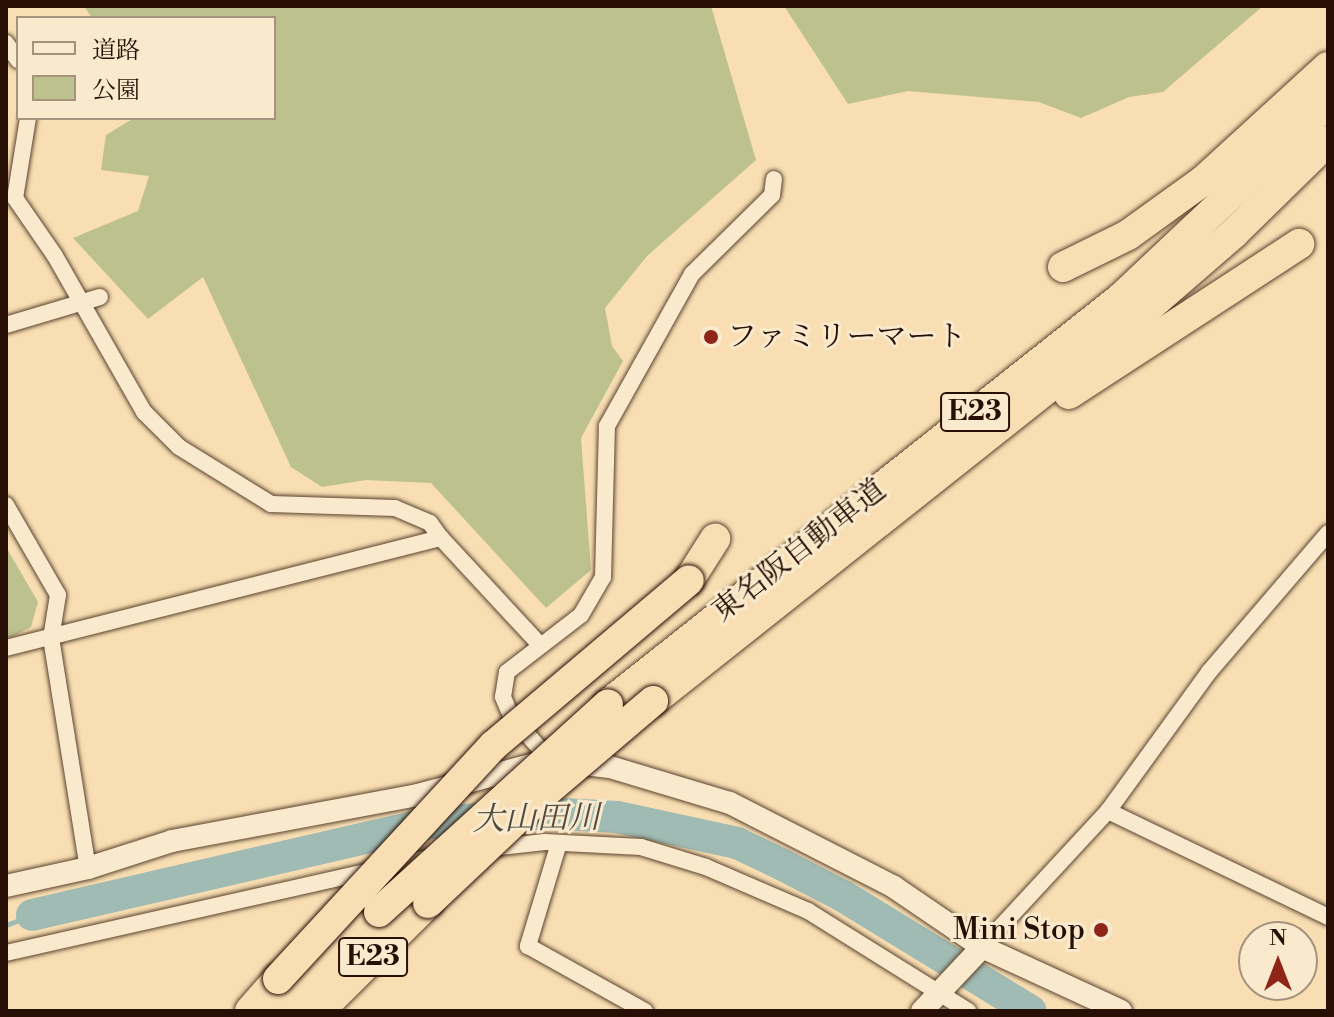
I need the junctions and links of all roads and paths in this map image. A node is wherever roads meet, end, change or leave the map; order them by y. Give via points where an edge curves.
1 (1328, 67) edge
2 (1328, 103) edge
3 (28, 120) edge
4 (1328, 141) edge
5 (774, 179) dead end
6 (1299, 244) dead end
7 (1063, 267) dead end
8 (100, 297) dead end
9 (82, 302) junction
10 (6, 325) edge
11 (969, 453) junction
12 (6, 505) edge
13 (1328, 533) edge
14 (441, 538) junction
15 (715, 539) dead end
16 (51, 638) junction
17 (540, 645) junction
18 (6, 648) edge
19 (550, 760) junction
20 (1108, 811) junction
21 (559, 843) junction
22 (88, 868) junction
23 (6, 886) edge
24 (1328, 917) edge
25 (980, 949) junction
26 (6, 953) edge
27 (942, 990) junction
28 (250, 1011) edge
29 (282, 1011) edge
30 (319, 1011) edge
31 (645, 1011) edge
32 (922, 1011) edge
33 (968, 1011) edge
34 (1121, 1011) edge

1 - 7 highway via 1203,181 1128,235
2 - 29 highway, 東名阪自動車道 / E23, bridge via 1121,298 608,704 379,912
3 - 9 street via 15,198
4 - 11 highway, 東名阪自動車道 / E23 via 1234,233
5 - 17 street via 772,195 692,274 607,426 603,577 581,615
6 - 11 highway via 1011,436
8 - 9 street
9 - 10 street
9 - 14 street via 144,412 179,447 271,504 395,508 430,523
11 - 30 highway, 東名阪自動車道 / E23, bridge via 653,701 541,796
12 - 16 street via 58,595
13 - 20 street via 1209,672
14 - 16 street
14 - 17 street
15 - 28 highway, bridge via 689,580 494,745
16 - 18 street
16 - 22 street
17 - 19 street via 507,672 503,697 511,716
19 - 22 street via 418,795 172,841
19 - 25 street via 610,767 730,803 894,887
20 - 24 street
20 - 25 street
21 - 26 street via 460,852 357,871
21 - 27 street via 641,847 759,886
21 - 31 street via 528,946
22 - 23 street
25 - 27 street
25 - 34 street
27 - 32 street
27 - 33 street

